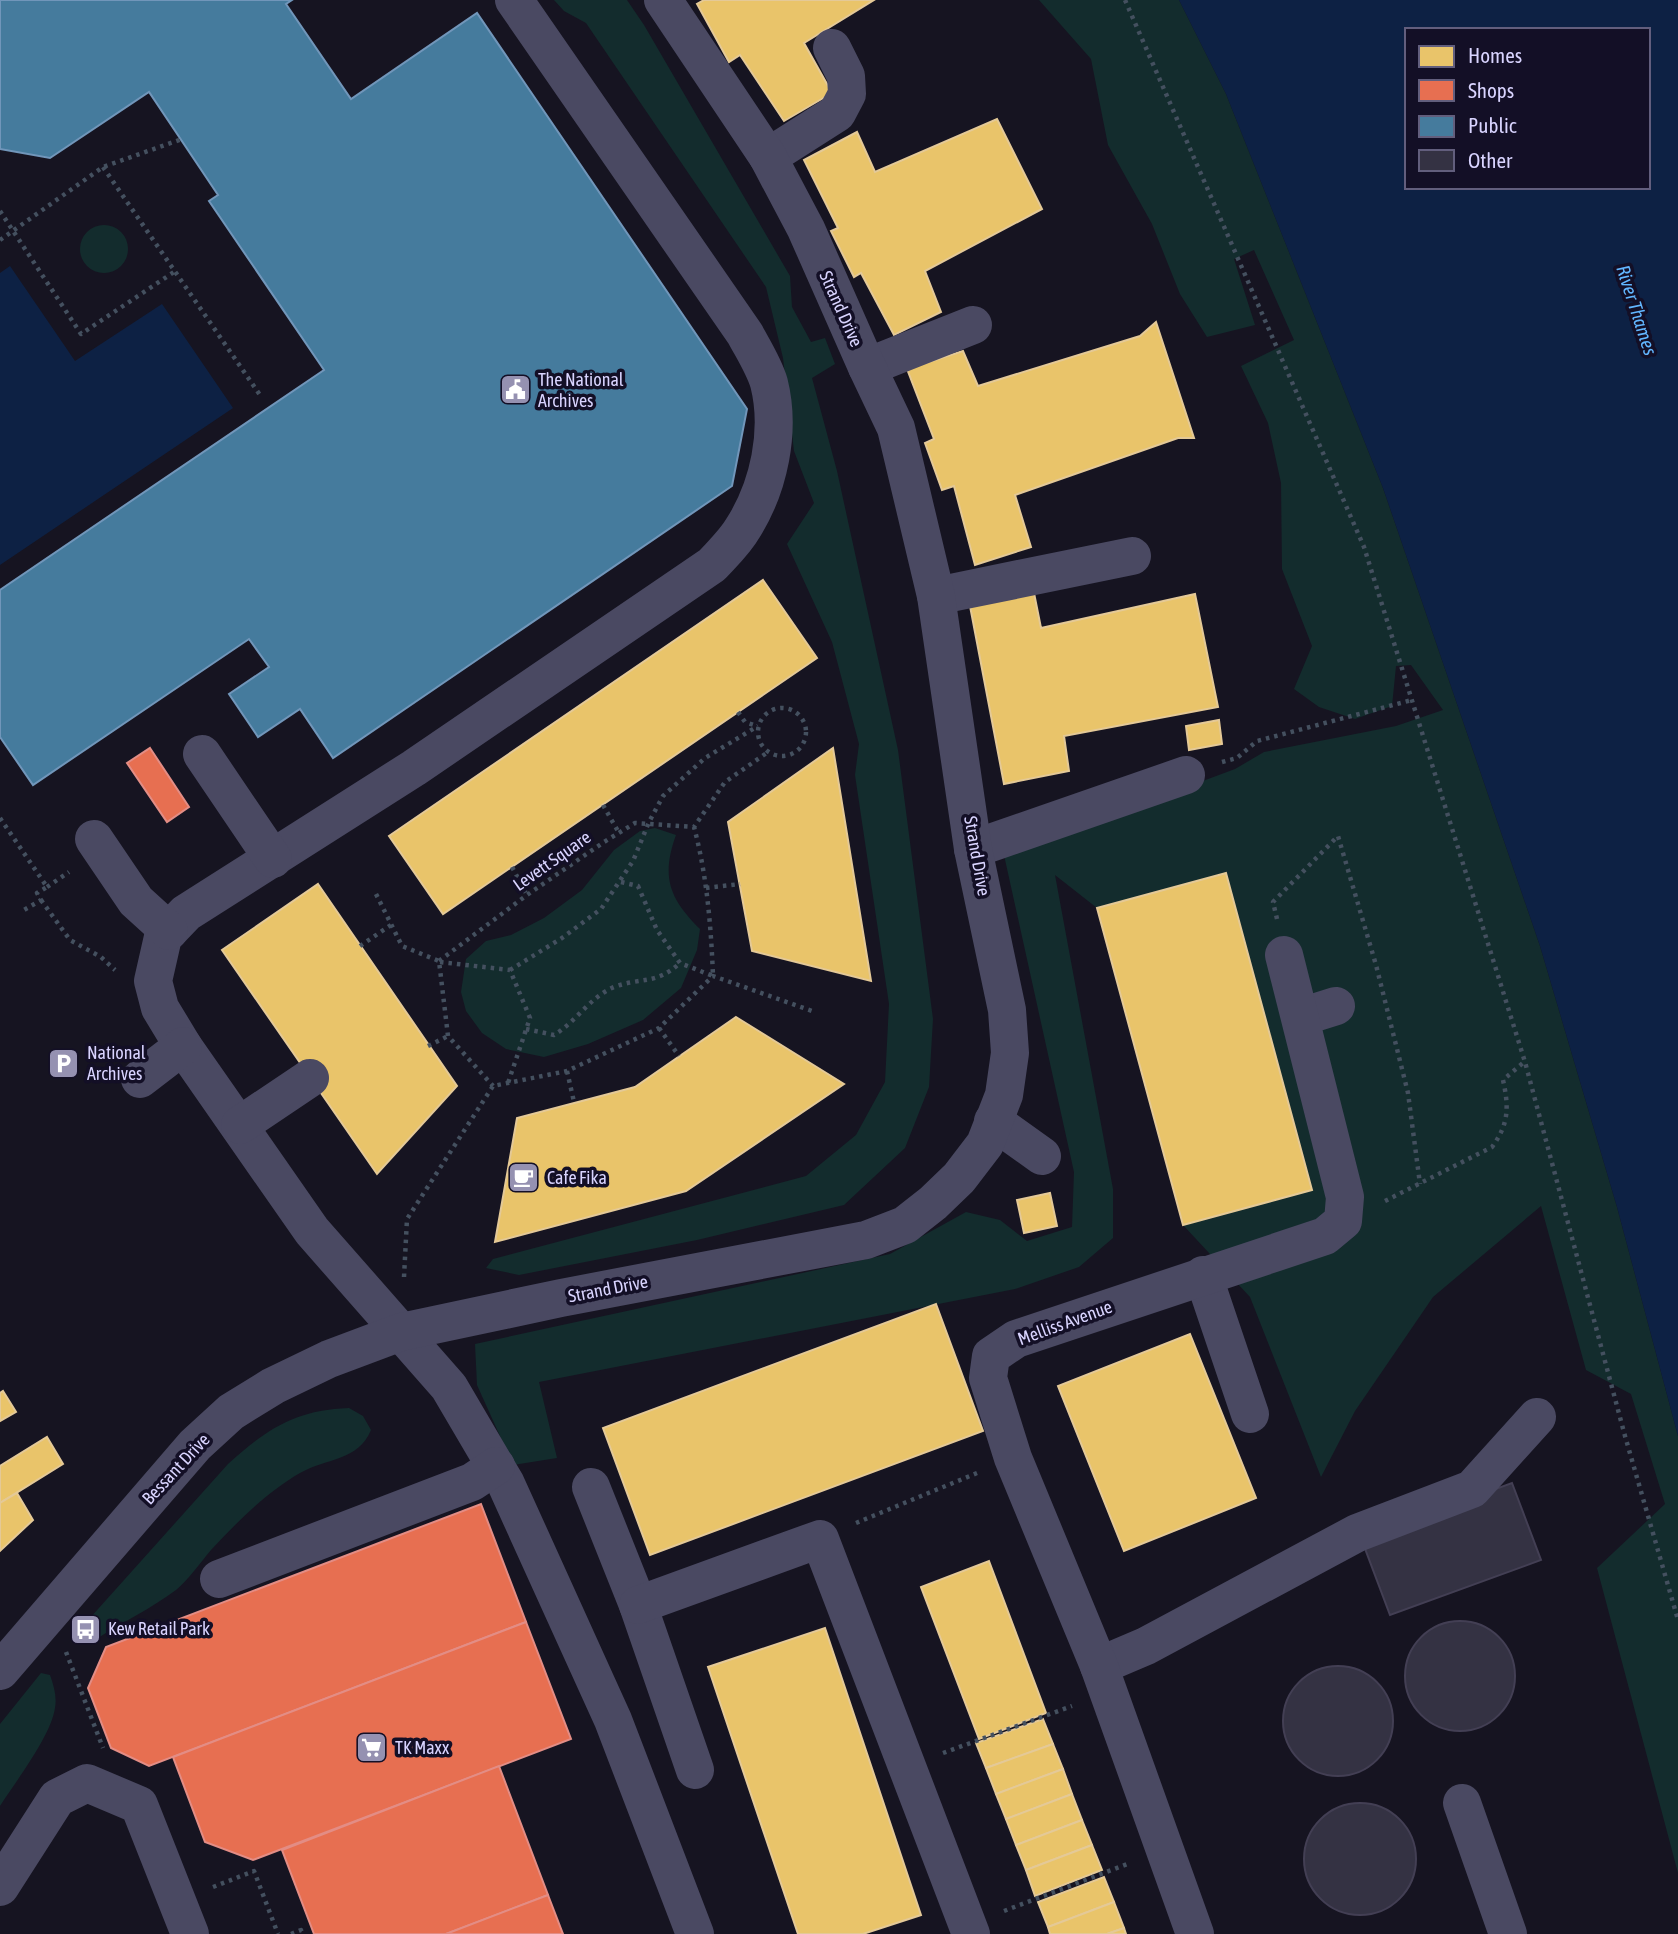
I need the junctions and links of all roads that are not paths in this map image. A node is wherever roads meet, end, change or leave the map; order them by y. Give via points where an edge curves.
1 (514, 0) edge
2 (663, 0) edge
3 (832, 48) dead end
4 (768, 157) junction
5 (973, 325) dead end
6 (867, 367) junction
7 (1132, 556) dead end
8 (936, 596) junction
9 (202, 754) dead end
10 (1186, 775) road end
11 (94, 839) dead end
12 (974, 849) junction
13 (274, 859) junction
14 (169, 931) junction
15 (1284, 955) dead end
16 (183, 1046) junction
17 (310, 1078) dead end
18 (141, 1079) dead end
19 (993, 1121) junction
20 (240, 1125) junction
21 (1042, 1156) dead end
22 (1203, 1275) junction
23 (401, 1332) junction
24 (1250, 1414) dead end
25 (1537, 1417) dead end
26 (496, 1466) junction
27 (591, 1487) dead end
28 (219, 1579) dead end
29 (638, 1605) junction
30 (0, 1671) edge
31 (1104, 1679) junction
32 (695, 1770) dead end
33 (1462, 1804) dead end
34 (0, 1887) edge
35 (969, 1929) edge
36 (190, 1934) edge
37 (695, 1934) edge
38 (1195, 1934) edge
39 (1508, 1934) edge

1 - 13 street via 745,334 768,381 774,418 763,488 743,530 712,565
2 - 4 street, Strand Drive
3 - 4 street via 846,75 847,94 837,113
4 - 6 street, Strand Drive via 806,229
5 - 6 street
6 - 8 street, Strand Drive via 896,428
7 - 8 street
8 - 12 street, Strand Drive
9 - 13 street
10 - 12 street
11 - 14 street via 136,901
12 - 19 street, Strand Drive via 1007,1010 1010,1053 1004,1095
13 - 14 street via 186,913
14 - 16 street via 163,937 153,981 160,1008
15 - 22 street, Melliss Avenue via 1318,1012 1345,1197 1343,1221 1325,1236
16 - 18 street
16 - 20 street
17 - 20 street
19 - 21 street
19 - 23 street, Strand Drive via 985,1144 933,1203 905,1225 866,1240
20 - 23 street via 312,1231
22 - 24 street
22 - 31 street, Melliss Avenue via 1016,1339 991,1356 988,1378 1013,1458
23 - 26 street via 449,1387
23 - 30 street, Bessant Drive via 329,1359 231,1412 195,1445
25 - 31 street via 1472,1489 1357,1533 1146,1646
26 - 28 street via 472,1482
26 - 37 street via 613,1720
27 - 29 street
29 - 32 street
29 - 35 street via 825,1553
31 - 38 street, Melliss Avenue
33 - 39 street
34 - 36 street via 57,1798 87,1783 139,1805

